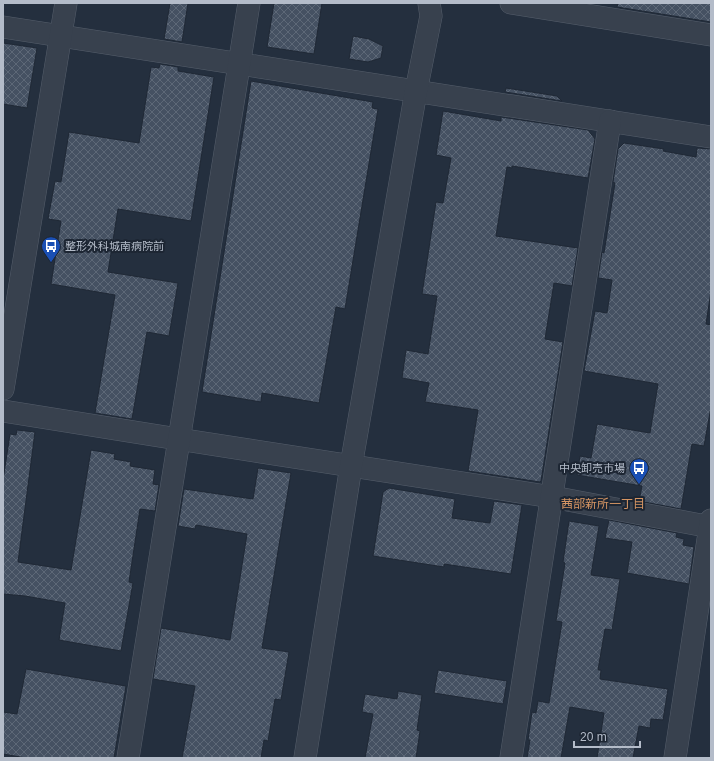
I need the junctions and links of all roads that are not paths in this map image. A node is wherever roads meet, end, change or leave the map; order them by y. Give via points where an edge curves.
1 (66, 3) edge
2 (249, 3) edge
3 (429, 3) edge
4 (511, 3) edge
5 (3, 27) edge
6 (711, 35) edge
7 (60, 36) junction
8 (240, 64) junction
9 (416, 91) junction
10 (610, 121) junction
11 (711, 138) edge
12 (3, 389) edge
13 (3, 411) edge
14 (178, 439) junction
15 (351, 466) junction
16 (552, 497) junction
17 (711, 524) edge
18 (128, 758) edge
19 (305, 758) edge
20 (511, 758) edge
21 (675, 758) edge

1 - 7 street
2 - 8 street
3 - 9 street via 431,16
4 - 6 street
5 - 7 street
7 - 8 street
7 - 12 street
8 - 9 street
8 - 14 street
9 - 10 street
9 - 15 street
10 - 11 street
10 - 16 street
13 - 14 street
14 - 15 street
14 - 18 street
15 - 16 street
15 - 19 street
16 - 17 street
16 - 20 street
17 - 21 street

